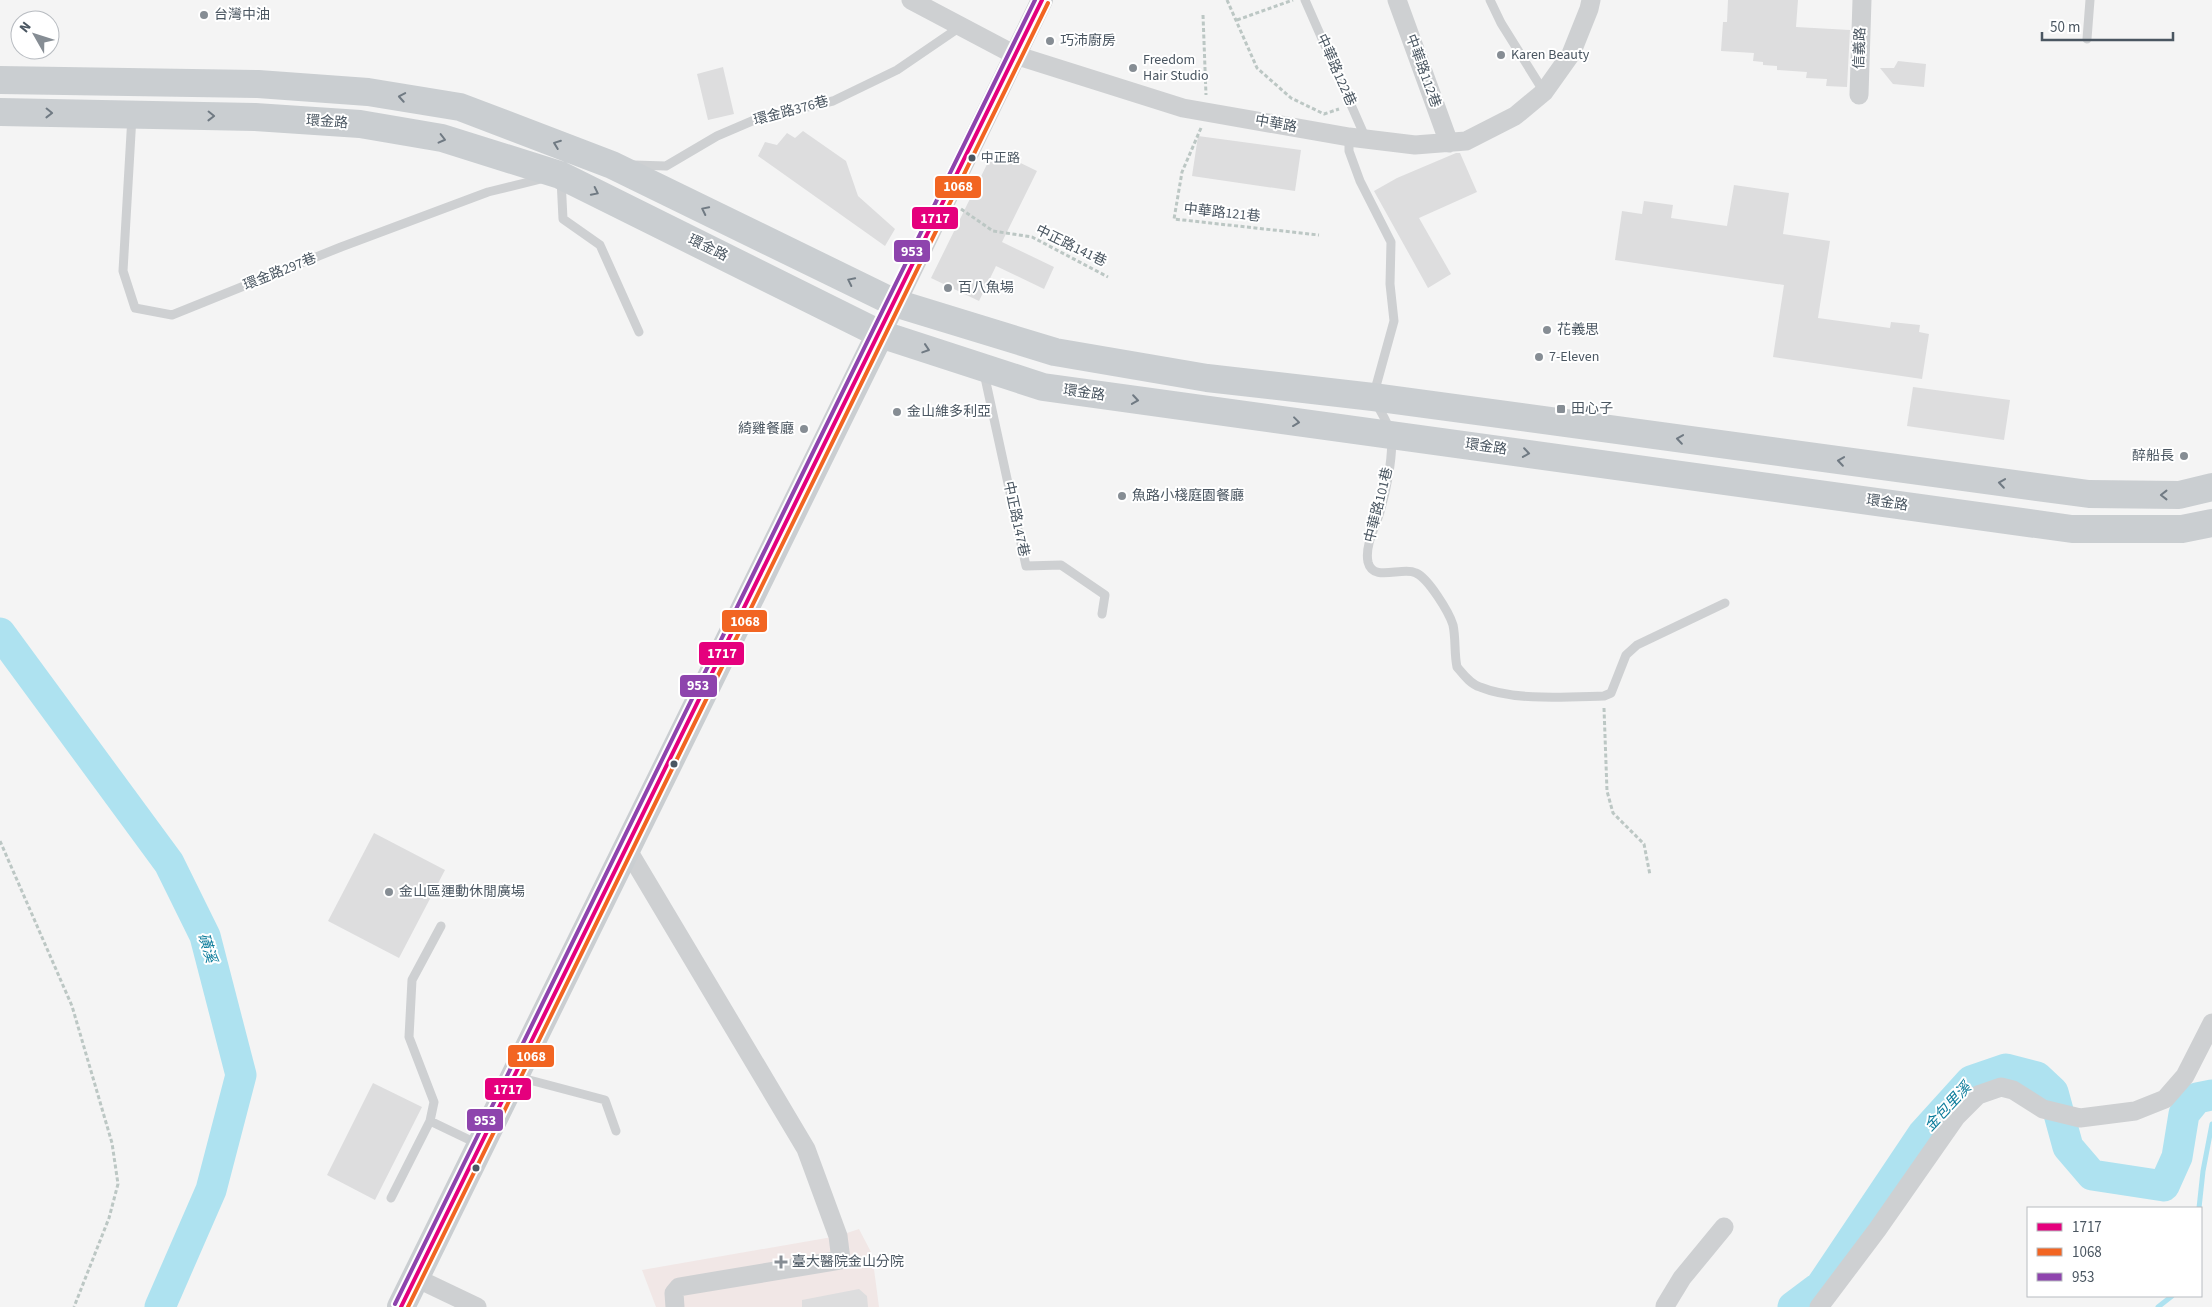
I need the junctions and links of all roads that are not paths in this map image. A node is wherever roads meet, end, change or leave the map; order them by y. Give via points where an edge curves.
1 (912, 0) edge
2 (1042, 0) edge
3 (1305, 0) edge
4 (1397, 0) edge
5 (1490, 0) edge
6 (1591, 0) edge
7 (1862, 0) edge
8 (2090, 0) edge
9 (960, 27) junction
10 (2087, 39) dead end
11 (1015, 55) junction
12 (0, 80) edge
13 (1544, 92) junction
14 (1859, 95) dead end
15 (0, 112) edge
16 (132, 115) junction
17 (1358, 138) junction
18 (1449, 143) junction
19 (604, 166) junction
20 (569, 173) junction
21 (895, 303) junction
22 (639, 332) dead end
23 (880, 334) junction
24 (983, 367) junction
25 (1373, 397) junction
26 (1391, 434) junction
27 (2212, 487) edge
28 (2212, 523) edge
29 (1725, 603) dead end
30 (1102, 614) dead end
31 (626, 847) junction
32 (441, 926) dead end
33 (2212, 1023) edge
34 (515, 1076) junction
35 (430, 1121) junction
36 (616, 1131) dead end
37 (481, 1145) junction
38 (391, 1198) dead end
39 (1724, 1226) dead end
40 (416, 1278) junction
41 (401, 1307) edge
42 (477, 1307) edge
43 (675, 1307) edge
44 (1668, 1307) edge
45 (1819, 1307) edge

1 - 9 street, 中華路
2 - 11 street
3 - 17 lane, 中華路122巷 via 1351,106
4 - 18 street, 中華路112巷
5 - 13 lane
6 - 13 street, 中華路 via 1571,54
7 - 14 street, 信義路
8 - 10 lane
9 - 11 street, 中華路
9 - 19 lane, 環金路376巷 via 897,70 833,100 759,118 716,136 666,166
11 - 17 street, 中華路 via 1183,108
11 - 21 street
19 -> 12 main road via 460,108 368,92 258,84
13 - 18 street, 中華路 via 1515,116 1466,141
15 -> 16 main road, 環金路
16 -> 20 main road, 環金路 via 255,117 360,124 442,138
16 - 20 lane, 環金路297巷 via 123,271 135,308 172,315 488,192
17 - 18 street, 中華路 via 1415,145
17 - 25 lane via 1349,151 1360,181 1391,242 1390,284 1394,321
21 -> 19 main road
20 - 22 lane via 563,219 600,245
20 -> 23 main road, 環金路
21 - 23 street
21 - 25 main road via 1055,352 1207,378
23 -> 24 main road, 環金路
23 - 31 main road
24 -> 26 main road, 環金路 via 1043,387
24 - 30 lane, 中正路147巷 via 1026,566 1061,565 1105,595
25 - 26 lane, 中華路101巷
27 -> 25 main road via 2179,495 2089,494
26 -> 28 main road, 環金路 via 2072,529 2182,529
26 - 29 lane, 中華路101巷 via 1390,467 1368,564 1384,574 1417,573 1433,590 1452,624 1456,667 1478,687 1554,698 1604,696 1610,693 1626,655 1637,645
31 - 34 main road
31 - 43 street via 806,1149 838,1236 841,1260 679,1287 674,1293
32 - 35 lane via 412,980 409,1037 434,1102
33 - 45 street via 2185,1076 2165,1099 2135,1111 2080,1118 2042,1109 2007,1088 2001,1087 1978,1096 1956,1117
34 - 36 lane via 605,1100
34 - 37 main road
35 - 37 lane
35 - 38 lane
37 - 40 main road
39 - 44 street via 1682,1278
40 - 41 main road
40 - 42 street

